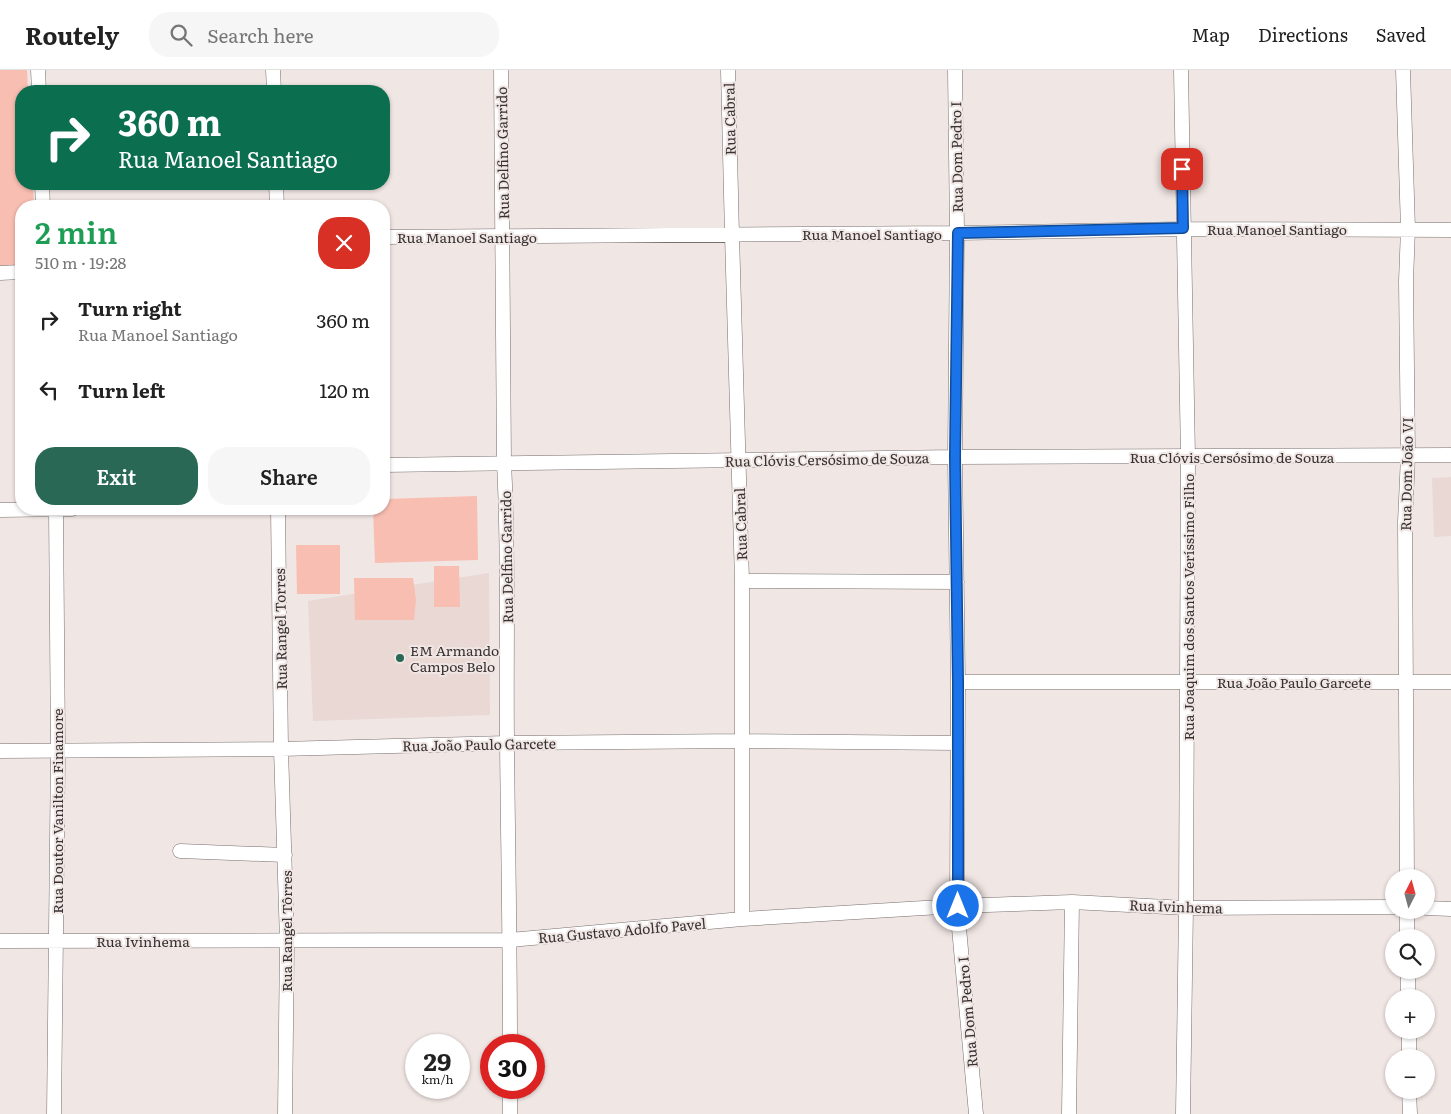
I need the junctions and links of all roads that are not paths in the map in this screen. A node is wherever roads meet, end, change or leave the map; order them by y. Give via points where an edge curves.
1 (38, 70) edge
2 (273, 70) edge
3 (500, 70) edge
4 (728, 70) edge
5 (955, 70) edge
6 (1181, 70) edge
7 (1403, 70) edge
8 (39, 85) edge
9 (274, 85) edge
10 (1183, 228) junction
11 (1408, 229) junction
12 (1451, 230) edge
13 (958, 233) junction
14 (732, 235) junction
15 (390, 237) edge
16 (502, 237) junction
17 (15, 272) edge
18 (0, 273) edge
19 (1451, 455) edge
20 (1408, 456) junction
21 (955, 457) junction
22 (1188, 457) junction
23 (738, 460) junction
24 (504, 463) junction
25 (390, 465) edge
26 (0, 510) edge
27 (15, 510) edge
28 (56, 515) edge
29 (278, 515) edge
30 (742, 581) junction
31 (957, 582) junction
32 (1188, 681) junction
33 (1405, 681) junction
34 (958, 682) junction
35 (1451, 682) edge
36 (743, 741) junction
37 (507, 743) junction
38 (957, 743) junction
39 (282, 748) junction
40 (0, 750) edge
41 (58, 751) junction
42 (180, 851) dead end
43 (285, 855) junction
44 (1407, 869) edge
45 (1072, 902) junction
46 (958, 906) junction
47 (1385, 907) edge
48 (1186, 908) junction
49 (1435, 908) edge
50 (1451, 909) edge
51 (742, 919) junction
52 (510, 940) junction
53 (0, 941) edge
54 (287, 941) junction
55 (56, 942) junction
56 (510, 1034) edge
57 (510, 1099) edge
58 (1410, 1099) edge
59 (54, 1114) edge
60 (285, 1114) edge
61 (510, 1114) edge
62 (976, 1114) edge
63 (1069, 1114) edge
64 (1183, 1114) edge
65 (1410, 1114) edge

1 - 8 street
2 - 9 street
3 - 16 street, Rua Delfino Garrido
4 - 14 street, Rua Cabral
5 - 13 street, Rua Dom Pedro I
6 - 10 street, Rua Joaquim dos Santos Veríssimo Filho
7 - 11 street, Rua Dom João VI
10 - 11 street, Rua Manoel Santiago
10 - 13 street, Rua Manoel Santiago
10 - 22 street, Rua Joaquim dos Santos Veríssimo Filho
11 - 12 street, Rua Manoel Santiago
11 - 20 street, Rua Dom João VI
13 - 14 street, Rua Manoel Santiago
13 - 21 street, Rua Dom Pedro I
14 - 16 street, Rua Manoel Santiago
14 - 23 street, Rua Cabral
15 - 16 street, Rua Manoel Santiago
16 - 24 street, Rua Delfino Garrido
17 - 18 street
19 - 20 street, Rua Clóvis Cersósimo de Souza
20 - 22 street, Rua Clóvis Cersósimo de Souza
20 - 33 street, Rua Dom João VI
21 - 22 street, Rua Clóvis Cersósimo de Souza
21 - 23 street, Rua Clóvis Cersósimo de Souza
21 - 31 street, Rua Dom Pedro I
22 - 32 street, Rua Joaquim dos Santos Veríssimo Filho
23 - 24 street, Rua Clóvis Cersósimo de Souza
23 - 30 street, Rua Cabral
24 - 25 street, Rua Clóvis Cersósimo de Souza
24 - 37 street, Rua Delfino Garrido
26 - 27 street
28 - 41 street, Rua Doutor Vanilton Finamore
29 - 39 street, Rua Rangel Torres
30 - 31 street
30 - 36 street, Rua Cabral
31 - 34 street, Rua Dom Pedro I
32 - 33 street, Rua João Paulo Garcete
32 - 34 street, Rua João Paulo Garcete
32 - 48 street, Rua Joaquim dos Santos Veríssimo Filho
33 - 35 street, Rua João Paulo Garcete
33 - 44 street, Rua Dom João VI
34 - 38 street, Rua Dom Pedro I
36 - 37 street, Rua João Paulo Garcete
36 - 38 street, Rua João Paulo Garcete
36 - 51 street, Rua Cabral
37 - 39 street, Rua João Paulo Garcete
37 - 52 street, Rua Delfino Garrido
38 - 46 street, Rua Dom Pedro I
39 - 41 street, Rua João Paulo Garcete
39 - 43 street, Rua Rangel Tôrres
40 - 41 street, Rua João Paulo Garcete
41 - 55 street, Rua Doutor Vanilton Finamore
42 - 43 street
43 - 54 street, Rua Rangel Tôrres
45 - 46 street, Rua Ivinhema
45 - 48 street, Rua Ivinhema
45 - 63 street
46 - 51 street, Rua Gustavo Adolfo Pavel
46 - 62 street, Rua Dom Pedro I
47 - 48 street, Rua Ivinhema
48 - 64 street, Rua Joaquim dos Santos Veríssimo Filho
49 - 50 street
51 - 52 street, Rua Gustavo Adolfo Pavel
52 - 54 street, Rua Gustavo Adolfo Pavel
52 - 56 street, Rua Delfino Garrido
53 - 55 street, Rua Ivinhema
54 - 55 street, Rua Ivinhema
54 - 60 street, Rua Rangel Tôrres
55 - 59 street, Rua Doutor Vanilton Finamore
57 - 61 street
58 - 65 street

